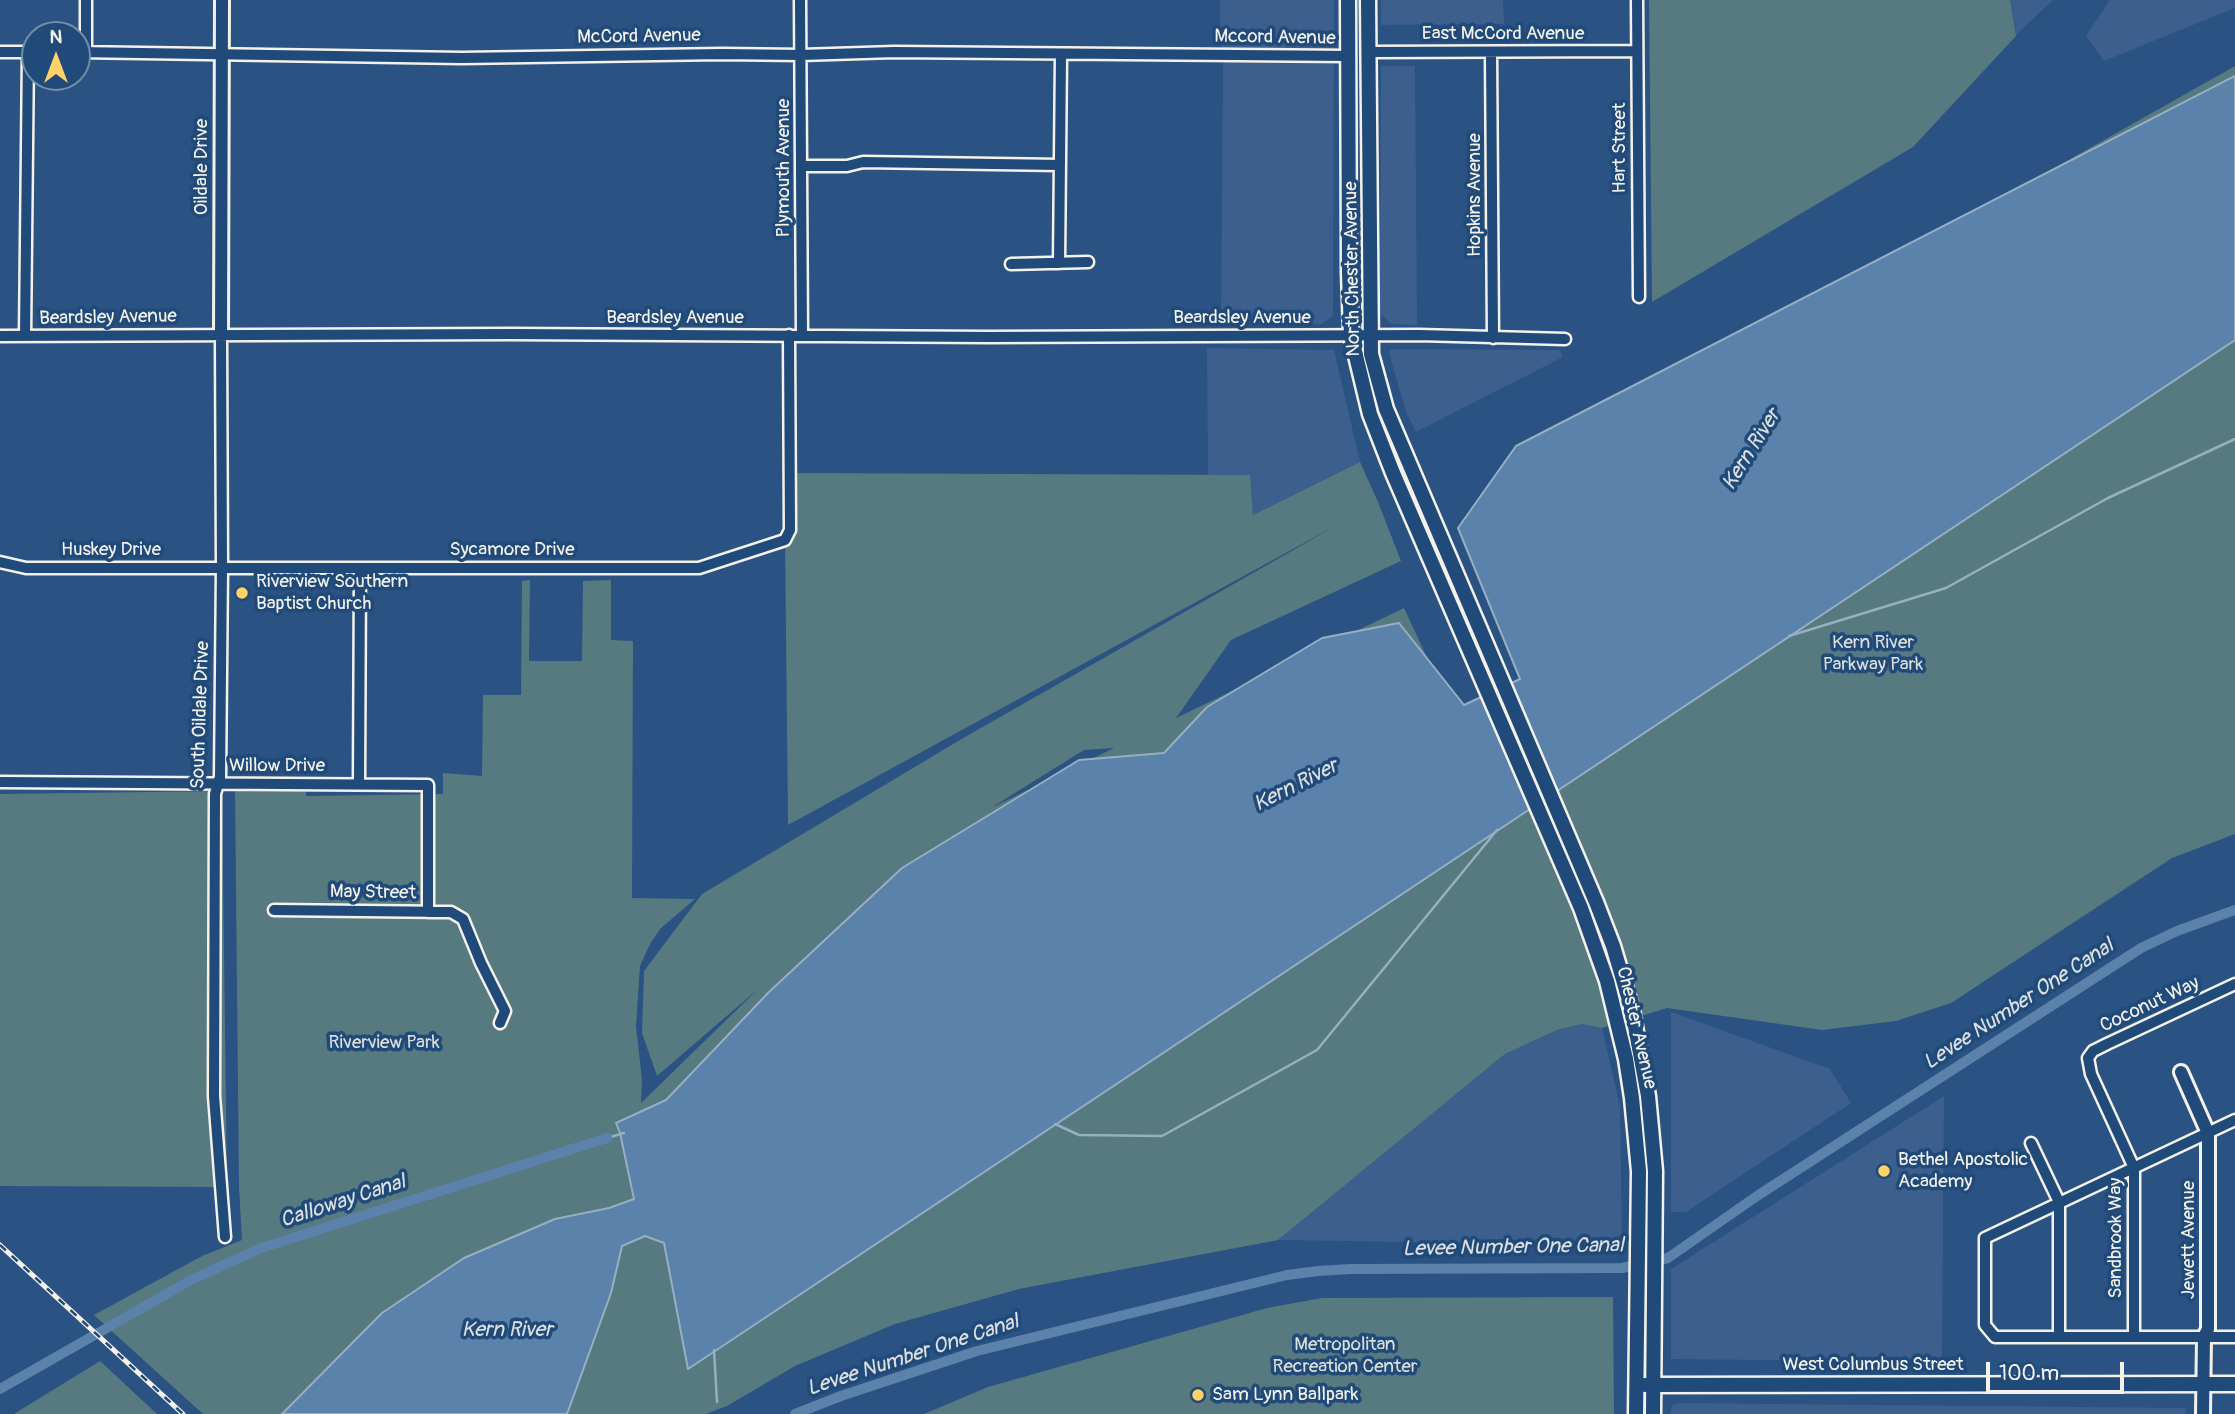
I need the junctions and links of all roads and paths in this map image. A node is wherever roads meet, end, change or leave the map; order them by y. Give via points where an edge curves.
1 (86, 0) edge
2 (222, 0) edge
3 (800, 0) edge
4 (1348, 0) edge
5 (1368, 0) edge
6 (1637, 0) edge
7 (84, 21) edge
8 (1348, 22) junction
9 (1637, 51) junction
10 (0, 52) edge
11 (21, 52) edge
12 (91, 52) edge
13 (1369, 52) junction
14 (1491, 52) junction
15 (222, 53) junction
16 (801, 55) junction
17 (1061, 55) junction
18 (1200, 55) joint
19 (1349, 56) junction
20 (31, 91) edge
21 (1369, 100) junction
22 (1060, 165) junction
23 (801, 166) junction
24 (1088, 261) dead end
25 (1059, 263) junction
26 (1011, 264) dead end
27 (1639, 297) dead end
28 (221, 335) junction
29 (789, 335) junction
30 (802, 335) junction
31 (1351, 335) junction
32 (1370, 335) junction
33 (0, 336) edge
34 (25, 336) junction
35 (1493, 338) junction
36 (1565, 339) dead end
37 (0, 562) edge
38 (222, 568) junction
39 (360, 568) junction
40 (1479, 674) joint
41 (1500, 679) joint
42 (0, 782) edge
43 (218, 784) junction
44 (359, 784) junction
45 (428, 785) joint
46 (274, 909) dead end
47 (428, 912) junction
48 (2235, 984) edge
49 (500, 1023) dead end
50 (2088, 1064) joint
51 (2181, 1072) dead end
52 (2235, 1120) edge
53 (2208, 1133) junction
54 (2031, 1143) dead end
55 (2134, 1168) junction
56 (2059, 1202) junction
57 (225, 1237) dead end
58 (2059, 1337) junction
59 (2134, 1337) junction
60 (2204, 1337) junction
61 (2235, 1337) edge
62 (2204, 1383) junction
63 (2235, 1384) edge
64 (1637, 1385) junction
65 (1653, 1385) junction
66 (1636, 1414) edge
67 (1653, 1414) edge
68 (2203, 1414) edge

1 - 7 street
2 - 15 street, Oildale Drive
3 - 16 street, Plymouth Avenue
4 - 8 main road, North Chester Avenue
5 - 13 main road, North Chester Avenue
6 - 9 street, Hart Street
8 - 13 main road via 1360,48
8 - 19 main road, North Chester Avenue
9 - 14 street, East McCord Avenue
9 - 27 street, Hart Street
10 - 11 street
12 - 15 street, McCord Avenue
13 - 14 street, East McCord Avenue
13 - 21 main road, North Chester Avenue
14 - 35 street, Hopkins Avenue
15 - 16 street, McCord Avenue via 462,58
15 - 28 street, Oildale Drive
16 - 17 street, McCord Avenue
16 - 23 street, Plymouth Avenue
17 - 18 street, McCord Avenue
17 - 22 street
18 - 19 street, Mccord Avenue
19 - 21 main road
19 - 31 main road, North Chester Avenue
20 - 34 street
21 - 32 main road, North Chester Avenue
22 - 23 street via 863,162
22 - 25 street
23 - 30 street, Plymouth Avenue
24 - 25 street
25 - 26 street
28 - 29 street, Beardsley Avenue
28 - 34 street, Beardsley Avenue
28 - 38 street, South Oildale Drive
29 - 30 street, Beardsley Avenue
29 - 39 street, Sycamore Drive via 790,530 785,540 699,568
30 - 31 street, Beardsley Avenue
31 - 32 street, Beardsley Avenue
31 - 40 main road, North Chester Avenue via 1370,414
32 - 35 street, Beardsley Avenue
32 - 41 main road, North Chester Avenue via 1386,409
33 - 34 street, Beardsley Avenue
35 - 36 street, Beardsley Avenue
37 - 38 street, Huskey Drive via 26,568
38 - 39 street, Sycamore Drive
38 - 43 street, South Oildale Drive
39 - 44 street
40 - 64 main road, Chester Avenue via 1598,951 1626,1059 1639,1171
41 - 65 main road, Chester Avenue via 1613,946 1642,1056 1655,1171
42 - 43 street, Willow Drive
43 - 44 street, Willow Drive
43 - 57 street, South Oildale Drive via 214,1096
44 - 45 street, Willow Drive
45 - 47 street, May Street
46 - 47 street, May Street
47 - 49 street via 452,912 463,919 505,1011
48 - 50 street, Coconut Way via 2094,1051
50 - 55 street, Sandbrook Way
51 - 53 street, Jewett Avenue
52 - 53 street
53 - 55 street
53 - 60 street, Jewett Avenue via 2208,1329
54 - 56 street
55 - 56 street
55 - 59 street, Sandbrook Way
56 - 58 street
56 - 58 street via 1985,1238 1985,1325 1995,1337
58 - 59 street
59 - 60 street
60 - 61 street
60 - 62 street, Jewett Avenue
62 - 63 main road, West Columbus Street
62 - 65 main road, West Columbus Street
62 - 68 street, Jewett Avenue
64 - 65 main road, West Columbus Street
64 - 66 main road, Chester Avenue
65 - 67 main road, Chester Avenue

